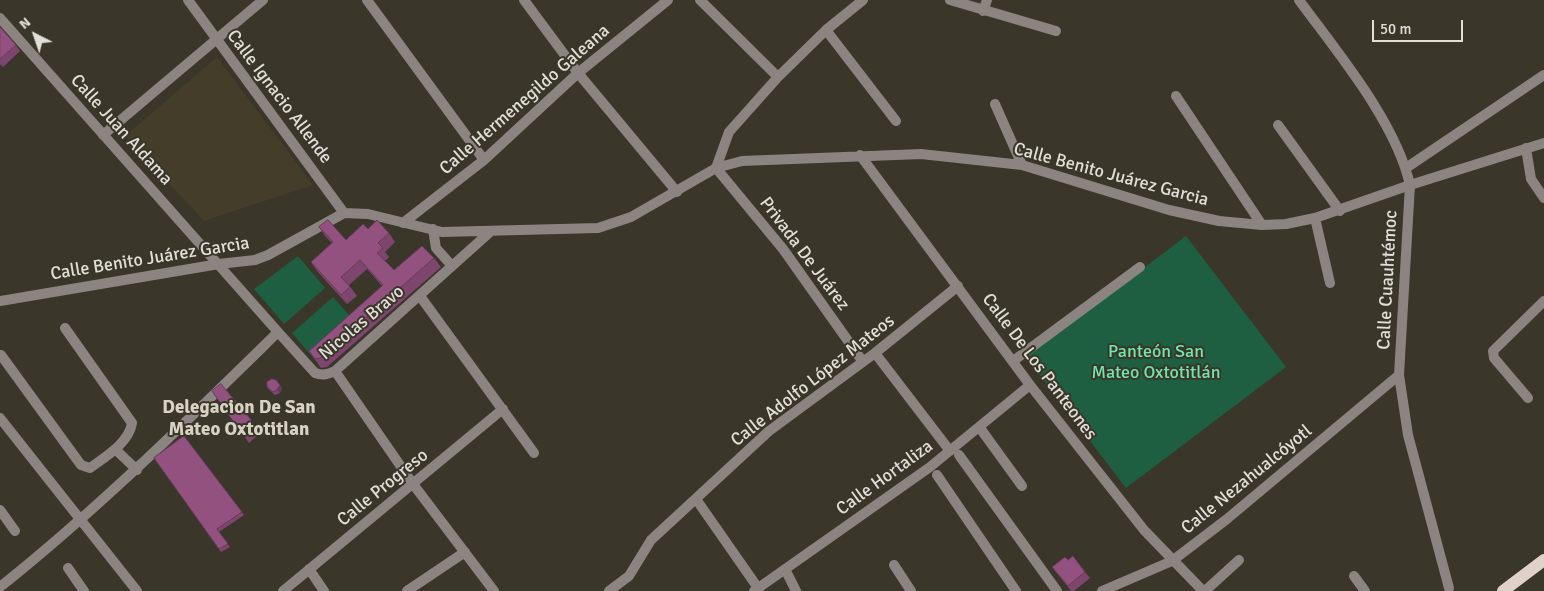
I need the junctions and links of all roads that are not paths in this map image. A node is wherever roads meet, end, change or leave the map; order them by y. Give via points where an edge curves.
1 (188, 0) edge
2 (263, 0) edge
3 (367, 0) edge
4 (524, 0) edge
5 (668, 0) edge
6 (700, 0) edge
7 (863, 0) edge
8 (950, 0) edge
9 (986, 0) edge
10 (1299, 0) edge
11 (983, 11) junction
12 (0, 18) edge
13 (826, 30) junction
14 (1056, 30) dead end
15 (216, 39) junction
16 (578, 73) junction
17 (1544, 75) edge
18 (778, 77) junction
19 (1176, 96) dead end
20 (996, 104) dead end
21 (896, 121) dead end
22 (1278, 124) dead end
23 (102, 135) junction
24 (1544, 143) edge
25 (1526, 148) junction
26 (860, 155) junction
27 (484, 160) junction
28 (1022, 165) junction
29 (716, 168) junction
30 (1406, 168) junction
31 (1410, 185) junction
32 (678, 192) junction
33 (1544, 198) edge
34 (1340, 211) junction
35 (344, 213) junction
36 (1315, 218) junction
37 (403, 223) junction
38 (1262, 225) junction
39 (433, 229) junction
40 (490, 232) junction
41 (219, 264) junction
42 (452, 266) junction
43 (1140, 267) dead end
44 (1330, 283) dead end
45 (958, 286) junction
46 (420, 296) junction
47 (0, 301) edge
48 (1543, 305) edge
49 (65, 328) dead end
50 (278, 332) junction
51 (875, 353) junction
52 (1, 355) edge
53 (863, 362) junction
54 (1013, 362) junction
55 (335, 371) junction
56 (1399, 375) junction
57 (1030, 385) junction
58 (1528, 398) dead end
59 (503, 409) junction
60 (0, 418) edge
61 (980, 428) junction
62 (115, 449) junction
63 (534, 453) dead end
64 (955, 453) junction
65 (137, 470) junction
66 (938, 475) dead end
67 (413, 484) junction
68 (1022, 486) dead end
69 (696, 499) junction
70 (0, 510) edge
71 (81, 521) junction
72 (15, 531) dead end
73 (465, 552) junction
74 (1239, 560) dead end
75 (1544, 560) edge
76 (1172, 561) junction
77 (894, 565) dead end
78 (68, 568) dead end
79 (309, 569) junction
80 (785, 569) junction
81 (1354, 576) dead end
82 (0, 587) edge
83 (1449, 588) dead end
84 (756, 589) edge
85 (84, 591) edge
86 (137, 591) edge
87 (283, 591) edge
88 (324, 591) edge
89 (407, 591) edge
90 (494, 591) edge
91 (609, 591) edge
92 (796, 591) edge
93 (911, 591) edge
94 (1016, 591) edge
95 (1057, 591) edge
96 (1102, 591) edge
97 (1204, 591) edge
98 (1366, 591) edge
99 (1503, 591) edge

1 - 15 street, Calle Ignacio Allende
2 - 15 street
3 - 27 street
4 - 16 street
5 - 16 street, Calle Hermenegildo Galeana
6 - 18 street
7 - 13 street
8 - 11 street
9 - 11 street
10 - 30 street, Calle Cuauhtémoc via 1357,79 1394,141
11 - 14 street
12 - 23 street, Calle Juan Aldama
13 - 18 street
13 - 21 street
15 - 23 street
15 - 35 street, Calle Ignacio Allende
16 - 27 street, Calle Hermenegildo Galeana
16 - 32 street
17 - 30 street
18 - 29 street via 729,132
19 - 38 street
20 - 28 street
22 - 34 street
23 - 41 street, Calle Juan Aldama
24 - 25 street, Calle Benito Juárez Garcia
25 - 31 street, Calle Benito Juárez Garcia
25 - 33 street via 1530,179
26 - 28 street, Calle Benito Juárez Garcia via 921,154
26 - 29 street, Calle Benito Juárez Garcia via 742,161
26 - 45 street, Calle De Los Panteones
27 - 37 street, Calle Hermenegildo Galeana
28 - 38 street, Calle Benito Juárez Garcia via 1169,210 1219,221
29 - 32 street, Calle Benito Juárez Garcia
29 - 53 street, Privada De Juárez via 783,250
30 - 31 street, Calle Cuauhtémoc
31 - 34 street, Calle Benito Juárez Garcia
31 - 56 street, Calle Cuauhtémoc
32 - 40 street, Calle Benito Juárez Garcia via 614,224 598,228
34 - 36 street, Calle Benito Juárez Garcia
35 - 37 street, Calle Benito Juárez Garcia via 368,214
35 - 41 street, Calle Benito Juárez Garcia via 268,255 255,260
36 - 38 street, Calle Benito Juárez Garcia
36 - 44 street
37 - 39 street, Calle Benito Juárez Garcia
39 - 40 street, Calle Benito Juárez Garcia via 442,232
39 - 42 street via 436,248
40 - 42 street, Nicolas Bravo
41 - 47 street, Calle Benito Juárez Garcia
41 - 50 street, Nicolas Bravo
42 - 46 street, Nicolas Bravo
43 - 54 street
45 - 51 street, Calle Adolfo López Mateos
45 - 54 street, Calle De Los Panteones
46 - 55 street, Nicolas Bravo
46 - 59 street
48 - 58 street via 1493,351 1494,358
49 - 62 street via 132,423 130,432
50 - 55 street, Nicolas Bravo via 315,373 327,375
50 - 65 street
51 - 53 street, Calle Adolfo López Mateos
51 - 64 street
52 - 62 street via 84,467 90,468
53 - 69 street, Calle Adolfo López Mateos via 769,431
54 - 57 street, Calle De Los Panteones
55 - 67 street
56 - 76 street, Calle Nezahualcóyotl
56 - 83 street, Calle Cuauhtémoc via 1408,434
57 - 61 street, Calle Hortaliza
57 - 76 street, Calle De Los Panteones
59 - 63 street
59 - 67 street, Calle Progreso
60 - 71 street
61 - 64 street, Calle Hortaliza
61 - 68 street
62 - 65 street
64 - 80 street, Calle Hortaliza
64 - 95 street
65 - 71 street
66 - 94 street
67 - 73 street
67 - 79 street, Calle Progreso
69 - 84 street
69 - 91 street, Calle Adolfo López Mateos via 651,540 629,576
70 - 72 street
71 - 82 street
71 - 86 street
73 - 89 street
73 - 90 street
74 - 97 street
75 - 99 main road
76 - 96 street, Calle Nezahualcóyotl
76 - 97 street, Calle De Los Panteones
77 - 93 street
78 - 85 street
79 - 87 street, Calle Progreso
79 - 88 street
80 - 84 street, Calle Hortaliza
80 - 92 street
81 - 98 street

